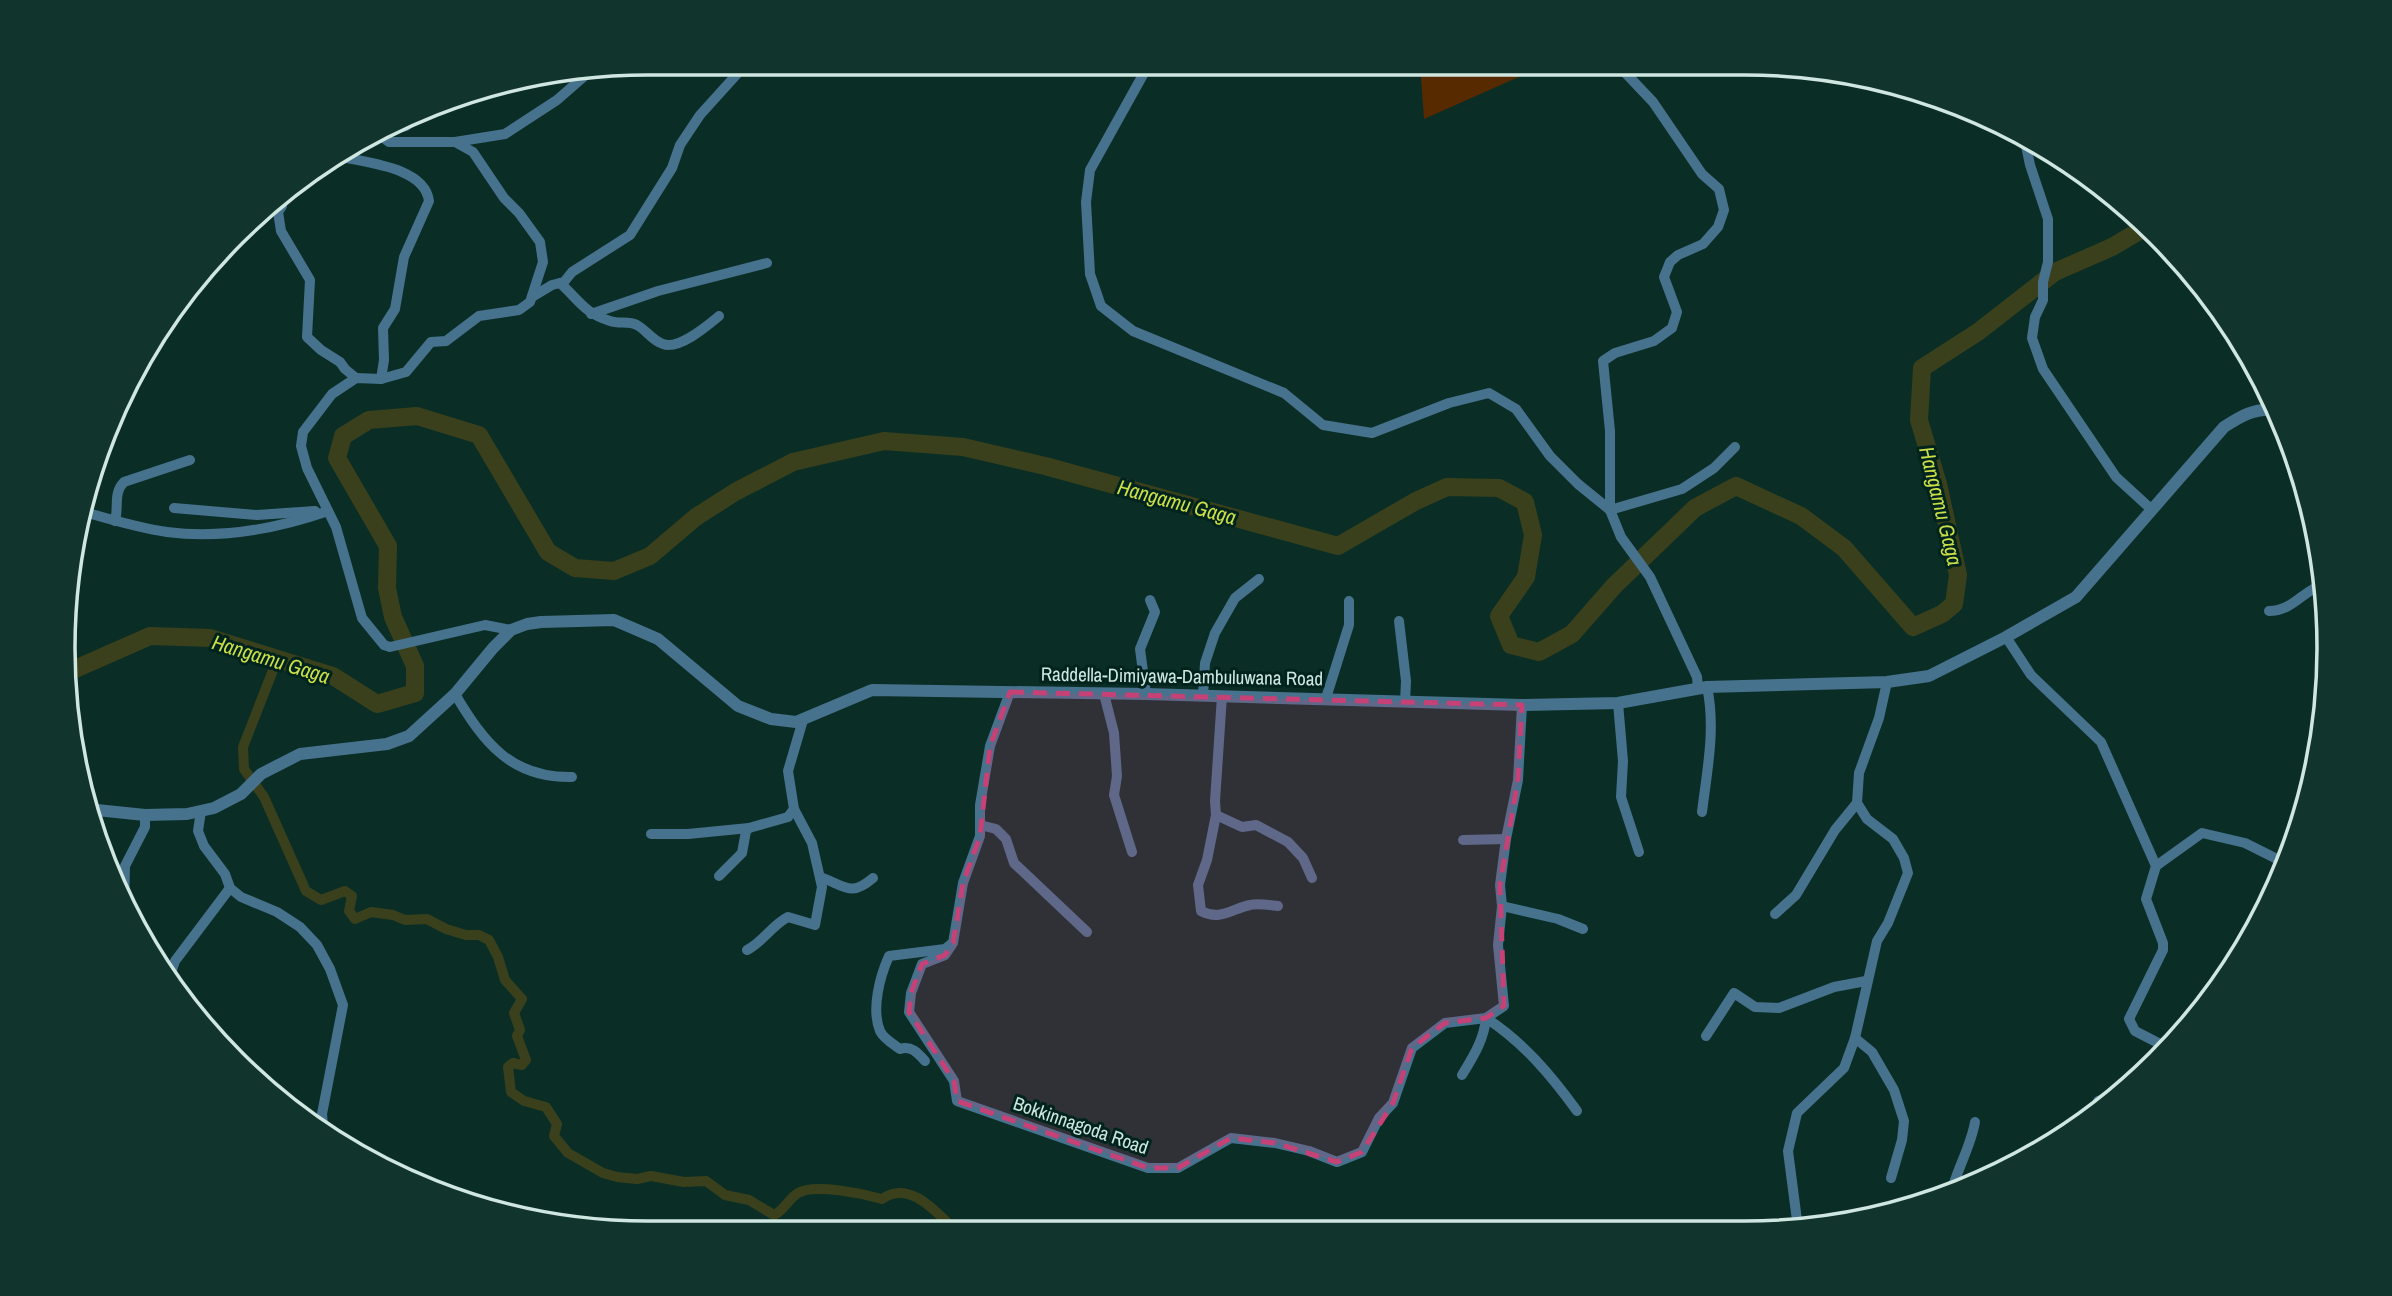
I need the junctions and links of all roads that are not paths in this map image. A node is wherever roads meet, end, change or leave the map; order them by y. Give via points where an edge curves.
1 (736, 75) edge
2 (1143, 75) edge
3 (1627, 75) edge
4 (581, 79) edge
5 (385, 139) edge
6 (455, 142) junction
7 (2027, 150) edge
8 (351, 159) edge
9 (280, 209) edge
10 (767, 263) dead end
11 (560, 283) junction
12 (532, 297) junction
13 (592, 314) junction
14 (719, 316) dead end
15 (356, 378) junction
16 (381, 379) junction
17 (2265, 411) edge
18 (1735, 447) dead end
19 (190, 460) dead end
20 (174, 508) dead end
21 (1610, 510) junction
22 (2152, 510) junction
23 (328, 511) junction
24 (91, 515) edge
25 (115, 521) junction
26 (1259, 579) dead end
27 (2314, 587) edge
28 (1150, 600) dead end
29 (1349, 601) dead end
30 (2269, 611) dead end
31 (1399, 621) dead end
32 (511, 631) junction
33 (2006, 637) junction
34 (1887, 682) junction
35 (1703, 688) junction
36 (1010, 692) junction
37 (455, 694) junction
38 (1104, 694) junction
39 (1146, 694) junction
40 (1203, 696) junction
41 (1222, 696) junction
42 (1326, 698) junction
43 (1405, 702) junction
44 (1618, 703) junction
45 (1522, 705) junction
46 (803, 719) junction
47 (572, 777) dead end
48 (1857, 803) junction
49 (794, 809) junction
50 (99, 810) edge
51 (201, 811) junction
52 (1702, 811) dead end
53 (145, 815) junction
54 (1216, 816) junction
55 (980, 825) junction
56 (749, 828) junction
57 (651, 834) dead end
58 (1506, 839) junction
59 (1463, 840) dead end
60 (1132, 852) dead end
61 (1639, 852) dead end
62 (2276, 859) edge
63 (2156, 866) junction
64 (719, 876) dead end
65 (820, 877) junction
66 (873, 878) dead end
67 (1311, 878) dead end
68 (125, 880) edge
69 (230, 888) junction
70 (1278, 905) dead end
71 (1502, 906) junction
72 (1775, 914) dead end
73 (1583, 929) dead end
74 (1087, 932) dead end
75 (953, 943) junction
76 (747, 950) dead end
77 (173, 967) edge
78 (1866, 981) junction
79 (1486, 1017) junction
80 (1706, 1036) dead end
81 (1855, 1038) junction
82 (2159, 1043) edge
83 (925, 1061) dead end
84 (1462, 1075) dead end
85 (1577, 1111) dead end
86 (322, 1119) edge
87 (1975, 1122) dead end
88 (1891, 1178) dead end
89 (1955, 1180) edge
90 (1797, 1218) edge

1 - 11 street via 686,135 672,168 630,234
2 - 21 street via 1090,170 1086,202 1090,274 1101,306 1133,331 1284,393 1323,425 1373,433 1449,403 1489,393 1516,409 1550,456
3 - 21 street via 1653,102 1702,174 1719,188 1724,210 1718,227 1703,244 1670,262 1664,277 1677,312 1672,328 1654,341 1603,361 1610,431
4 - 6 street via 505,134
5 - 6 street
6 - 12 street via 473,152 540,242 542,262
7 - 22 street via 2048,219 2043,300 2032,338 2036,354 2116,477
8 - 16 street via 399,170 428,191 429,201 404,257 395,309 383,328
9 - 15 street via 281,231 310,280 307,337
10 - 13 street via 658,291
11 - 12 street
11 - 13 street
12 - 16 street via 519,310 479,316 446,341 431,342 406,372
13 - 14 street via 614,323 634,323 663,344 674,345
15 - 16 street
15 - 23 street via 332,394 303,432 301,446 307,468
17 - 22 street, Raddella-Dimiyawa-Dambuluwana Road via 2247,412 2224,427
18 - 21 street via 1682,489
19 - 25 street via 124,482
20 - 23 street via 257,515
21 - 35 street via 1621,537 1650,576
22 - 33 street, Raddella-Dimiyawa-Dambuluwana Road via 2076,597
23 - 25 street via 289,524 214,535 166,532
23 - 32 street via 362,618 384,645 485,625
24 - 25 street
26 - 40 street via 1235,598 1215,633 1205,663
27 - 30 street via 2283,611
28 - 39 street via 1155,612 1140,649
29 - 42 street via 1349,625
31 - 43 street
32 - 37 street
32 - 46 street, Raddella-Dimiyawa-Dambuluwana Road via 534,623 614,620 658,639 738,706 771,719
33 - 34 street, Raddella-Dimiyawa-Dambuluwana Road via 1929,676
33 - 63 street via 2031,675 2101,742
34 - 35 street, Raddella-Dimiyawa-Dambuluwana Road
34 - 48 street via 1859,773
35 - 44 street, Raddella-Dimiyawa-Dambuluwana Road
35 - 52 street via 1712,707
36 - 38 street, Raddella-Dimiyawa-Dambuluwana Road
36 - 46 street, Raddella-Dimiyawa-Dambuluwana Road via 872,690
36 - 55 street via 990,746
37 - 47 street via 480,733 516,766
37 - 51 street via 410,736 387,744 300,754 261,774 241,794
38 - 39 street, Raddella-Dimiyawa-Dambuluwana Road
38 - 60 street via 1114,733 1118,776 1114,795
39 - 40 street, Raddella-Dimiyawa-Dambuluwana Road
40 - 41 street, Raddella-Dimiyawa-Dambuluwana Road
41 - 42 street, Raddella-Dimiyawa-Dambuluwana Road
41 - 54 street
42 - 43 street, Raddella-Dimiyawa-Dambuluwana Road
43 - 45 street, Raddella-Dimiyawa-Dambuluwana Road
44 - 45 street, Raddella-Dimiyawa-Dambuluwana Road
44 - 61 street via 1621,797
45 - 58 street via 1518,779
46 - 49 street via 788,771
48 - 72 street via 1796,895
48 - 78 street via 1867,818 1894,839 1908,873 1877,941
49 - 56 street via 788,817
49 - 65 street via 812,843
50 - 53 street
51 - 53 street
51 - 69 street via 198,831
53 - 68 street via 145,827 125,866
54 - 67 street via 1242,827 1256,825 1288,842 1303,858
54 - 70 street via 1198,885 1201,911 1219,916 1251,904
55 - 74 street via 996,829 1006,839 1014,863
55 - 75 street
56 - 57 street
56 - 64 street via 742,853
58 - 59 street
58 - 71 street
62 - 63 street via 2245,843 2202,834
63 - 82 street via 2146,899 2163,950 2129,1019 2135,1031
65 - 66 street via 850,890
65 - 76 street via 815,925 788,918
69 - 77 street
69 - 86 street via 300,926 330,969 343,1005
71 - 73 street
71 - 79 street via 1498,945 1504,1006
75 - 79 street, Bokkinnagoda Road via 945,955 922,964 909,1012 954,1081 957,1101 1148,1168 1178,1168 1231,1138 1275,1143 1338,1162 1362,1152 1393,1102 1412,1048 1445,1023
75 - 83 street via 889,956 882,973 876,1016 880,1034 900,1049 916,1051
78 - 80 street via 1834,987 1779,1008 1755,1007 1734,993
78 - 81 street
79 - 84 street via 1485,1030
79 - 85 street via 1550,1074
81 - 88 street via 1872,1052 1894,1090 1904,1121
81 - 90 street via 1843,1068 1797,1113 1788,1151
87 - 89 street

